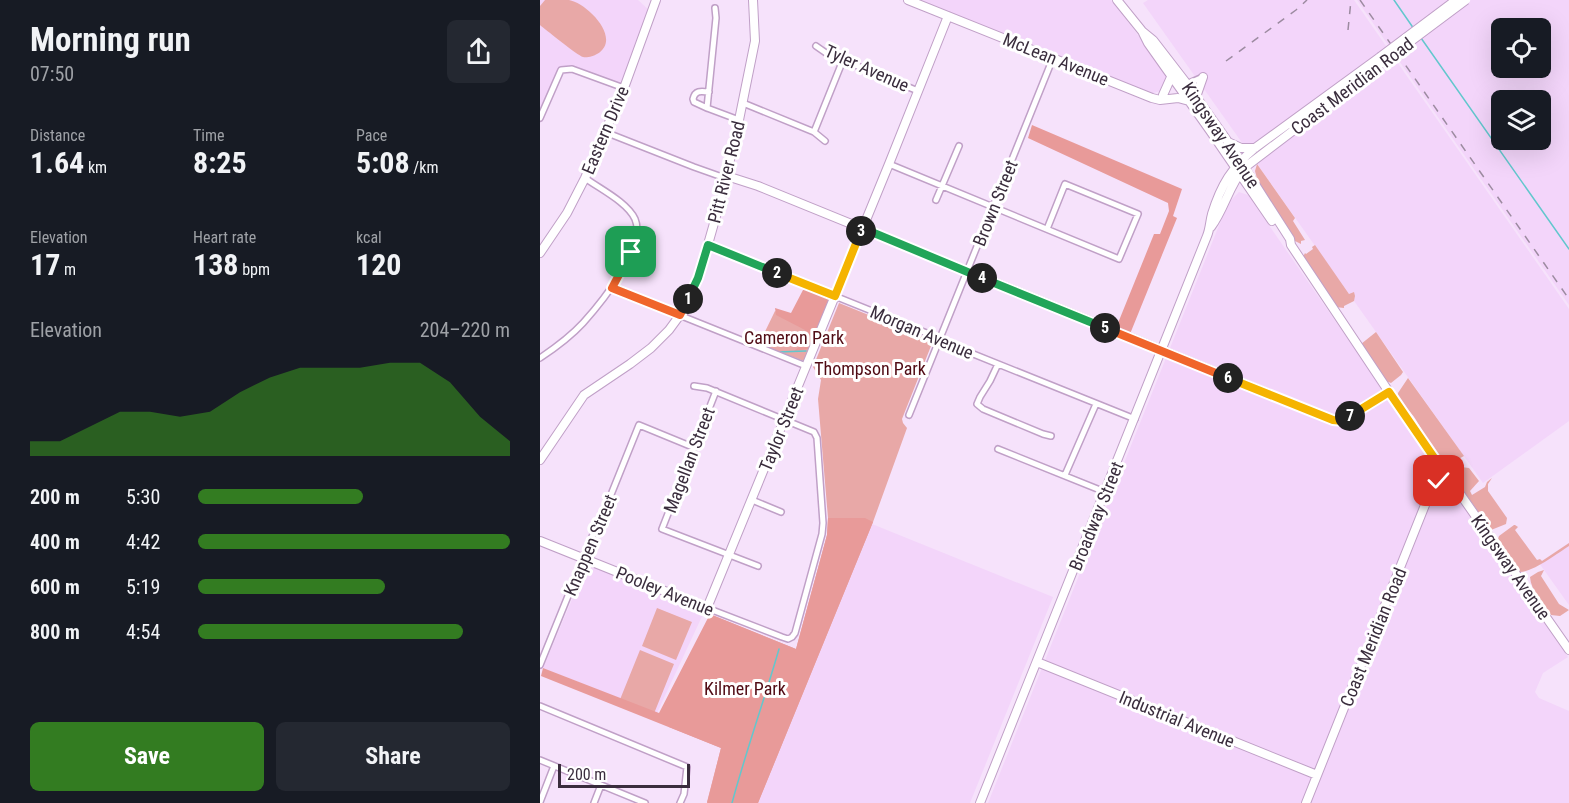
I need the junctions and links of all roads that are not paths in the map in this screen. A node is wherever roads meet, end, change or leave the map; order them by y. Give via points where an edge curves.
1 (657, 0) edge
2 (753, 0) edge
3 (908, 0) edge
4 (1117, 0) edge
5 (1456, 0) edge
6 (1466, 0) edge
7 (715, 8) dead end
8 (948, 16) junction
9 (1142, 31) junction
10 (816, 46) dead end
11 (1053, 58) junction
12 (843, 60) junction
13 (1382, 60) junction
14 (1172, 75) junction
15 (1203, 77) joint
16 (1184, 86) junction
17 (624, 88) junction
18 (918, 90) junction
19 (709, 92) junction
20 (1163, 95) junction
21 (1152, 98) junction
22 (1192, 99) junction
23 (742, 103) junction
24 (707, 108) junction
25 (540, 118) edge
26 (739, 120) junction
27 (605, 132) junction
28 (814, 132) junction
29 (825, 141) dead end
30 (1228, 142) junction
31 (959, 146) dead end
32 (1255, 148) junction
33 (1228, 156) junction
34 (1255, 158) junction
35 (889, 164) junction
36 (1240, 167) junction
37 (585, 178) junction
38 (725, 178) junction
39 (1227, 178) junction
40 (942, 185) junction
41 (1251, 185) junction
42 (1230, 189) junction
43 (936, 200) dead end
44 (994, 206) junction
45 (862, 228) junction
46 (1210, 228) junction
47 (1047, 229) junction
48 (708, 245) junction
49 (540, 253) edge
50 (967, 271) junction
51 (612, 288) junction
52 (835, 296) junction
53 (680, 315) junction
54 (940, 339) junction
55 (1161, 351) junction
56 (540, 358) edge
57 (998, 364) junction
58 (806, 366) junction
59 (694, 386) dead end
60 (716, 391) junction
61 (1389, 392) junction
62 (1096, 404) junction
63 (909, 416) dead end
64 (785, 419) junction
65 (1135, 419) junction
66 (1051, 436) dead end
67 (695, 447) junction
68 (998, 449) dead end
69 (540, 460) edge
70 (1446, 475) junction
71 (1065, 476) junction
72 (1457, 491) junction
73 (1106, 492) junction
74 (1429, 495) junction
75 (752, 500) junction
76 (781, 512) dead end
77 (540, 541) edge
78 (729, 556) junction
79 (584, 559) junction
80 (758, 566) dead end
81 (707, 608) junction
82 (1569, 650) edge
83 (1037, 662) junction
84 (540, 665) edge
85 (540, 706) edge
86 (540, 760) edge
87 (554, 766) junction
88 (1317, 775) junction
89 (601, 785) junction
90 (540, 802) edge
91 (594, 803) edge
92 (645, 803) edge
93 (680, 803) edge
94 (980, 803) edge
95 (1306, 803) edge

1 - 17 main road, Eastern Drive
2 - 23 main road, Pitt River Road via 754,41
3 - 8 main road, McLean Avenue
4 - 9 main road, Kingsway Avenue
5 - 13 main road, Coast Meridian Road, bridge
6 - 13 main road, Coast Meridian Road, bridge
7 - 19 street
8 - 11 main road, McLean Avenue
8 - 18 main road, Taylor Street
9 - 14 main road, Kingsway Avenue
9 - 16 main road, Kingsway Avenue via 1153,40
10 - 12 street, Tyler Avenue
11 - 21 main road, McLean Avenue
11 - 44 street, Brown Street
12 - 18 street, Tyler Avenue
12 - 28 street
13 - 32 main road, Coast Meridian Road
13 - 34 main road, Coast Meridian Road
14 - 16 main road, Kingsway Avenue
14 - 20 main road
15 - 16 street
15 - 22 main road
16 - 20 main road
16 - 22 main road, Kingsway Avenue
17 - 25 street via 572,69 561,70
17 - 27 main road, Eastern Drive
18 - 35 main road, Taylor Street
19 - 24 street
19 - 24 street via 698,91 693,99
20 - 21 main road
21 - 22 main road
22 - 30 main road, Kingsway Avenue
22 - 33 main road, Kingsway Avenue
23 - 26 main road, Pitt River Road
23 - 28 street
24 - 26 street
26 - 38 main road, Pitt River Road
27 - 37 main road, Eastern Drive
27 - 38 street
28 - 29 street
30 - 32 main road via 1241,148
30 - 36 main road, Kingsway Avenue
31 - 40 street
32 - 36 main road, Coast Meridian Road
33 - 36 main road, Kingsway Avenue
33 - 39 main road
34 - 36 main road, Coast Meridian Road
34 - 41 main road
35 - 40 street
35 - 45 main road, Taylor Street
36 - 39 main road, Broadway Street
36 - 41 main road, Kingsway Avenue
36 - 42 main road, Broadway Street
37 - 49 main road, Eastern Drive
37 - 51 street via 627,208 637,226 634,248
38 - 45 main road via 758,186
38 - 48 main road, Pitt River Road
39 - 46 main road, Broadway Street
40 - 43 street
40 - 44 street
41 - 42 main road
41 - 61 main road, Kingsway Avenue
42 - 46 main road, Broadway Street
44 - 47 street
44 - 50 street, Brown Street
45 - 50 main road
45 - 52 main road, Taylor Street
46 - 55 main road, Broadway Street
47 - 47 street via 1065,184 1138,214 1119,259
48 - 52 street, Morgan Avenue
48 - 53 main road, Pitt River Road
50 - 54 street, Brown Street
50 - 55 main road
51 - 53 street
51 - 56 street via 582,324
52 - 54 street, Morgan Avenue
52 - 58 main road, Taylor Street
53 - 58 street
53 - 69 main road, Pitt River Road via 651,348 584,395
54 - 57 street, Morgan Avenue
54 - 63 street, Brown Street
55 - 61 main road via 1333,420 1343,421
55 - 65 main road, Broadway Street
57 - 62 street, Morgan Avenue
57 - 66 street via 977,404 983,410
58 - 64 main road, Taylor Street
59 - 60 street
60 - 64 street
60 - 67 street, Magellan Street
61 - 70 main road, Kingsway Avenue
62 - 65 street, Morgan Avenue
62 - 71 street
64 - 75 main road, Taylor Street
64 - 81 street, Pooley Avenue via 814,432 817,438 822,534 794,635 782,637
65 - 73 main road, Broadway Street
67 - 78 street, Magellan Street via 662,529
67 - 79 street, Knappen Street via 639,425
68 - 71 street
70 - 72 main road, Kingsway Avenue
70 - 74 main road, Coast Meridian Road
71 - 73 street
72 - 74 main road via 1443,488
72 - 82 main road, Kingsway Avenue
73 - 83 main road, Broadway Street
74 - 88 main road, Coast Meridian Road
75 - 76 street
75 - 78 main road, Taylor Street
77 - 79 main road, Pooley Avenue
78 - 80 street
78 - 81 main road, Taylor Street
79 - 81 main road, Pooley Avenue
79 - 84 street, Knappen Street
83 - 88 main road, Industrial Avenue
83 - 94 main road, Broadway Street
85 - 93 street via 687,767
86 - 87 street
87 - 89 street
87 - 90 street
88 - 95 main road, Coast Meridian Road
89 - 91 street
89 - 92 street

